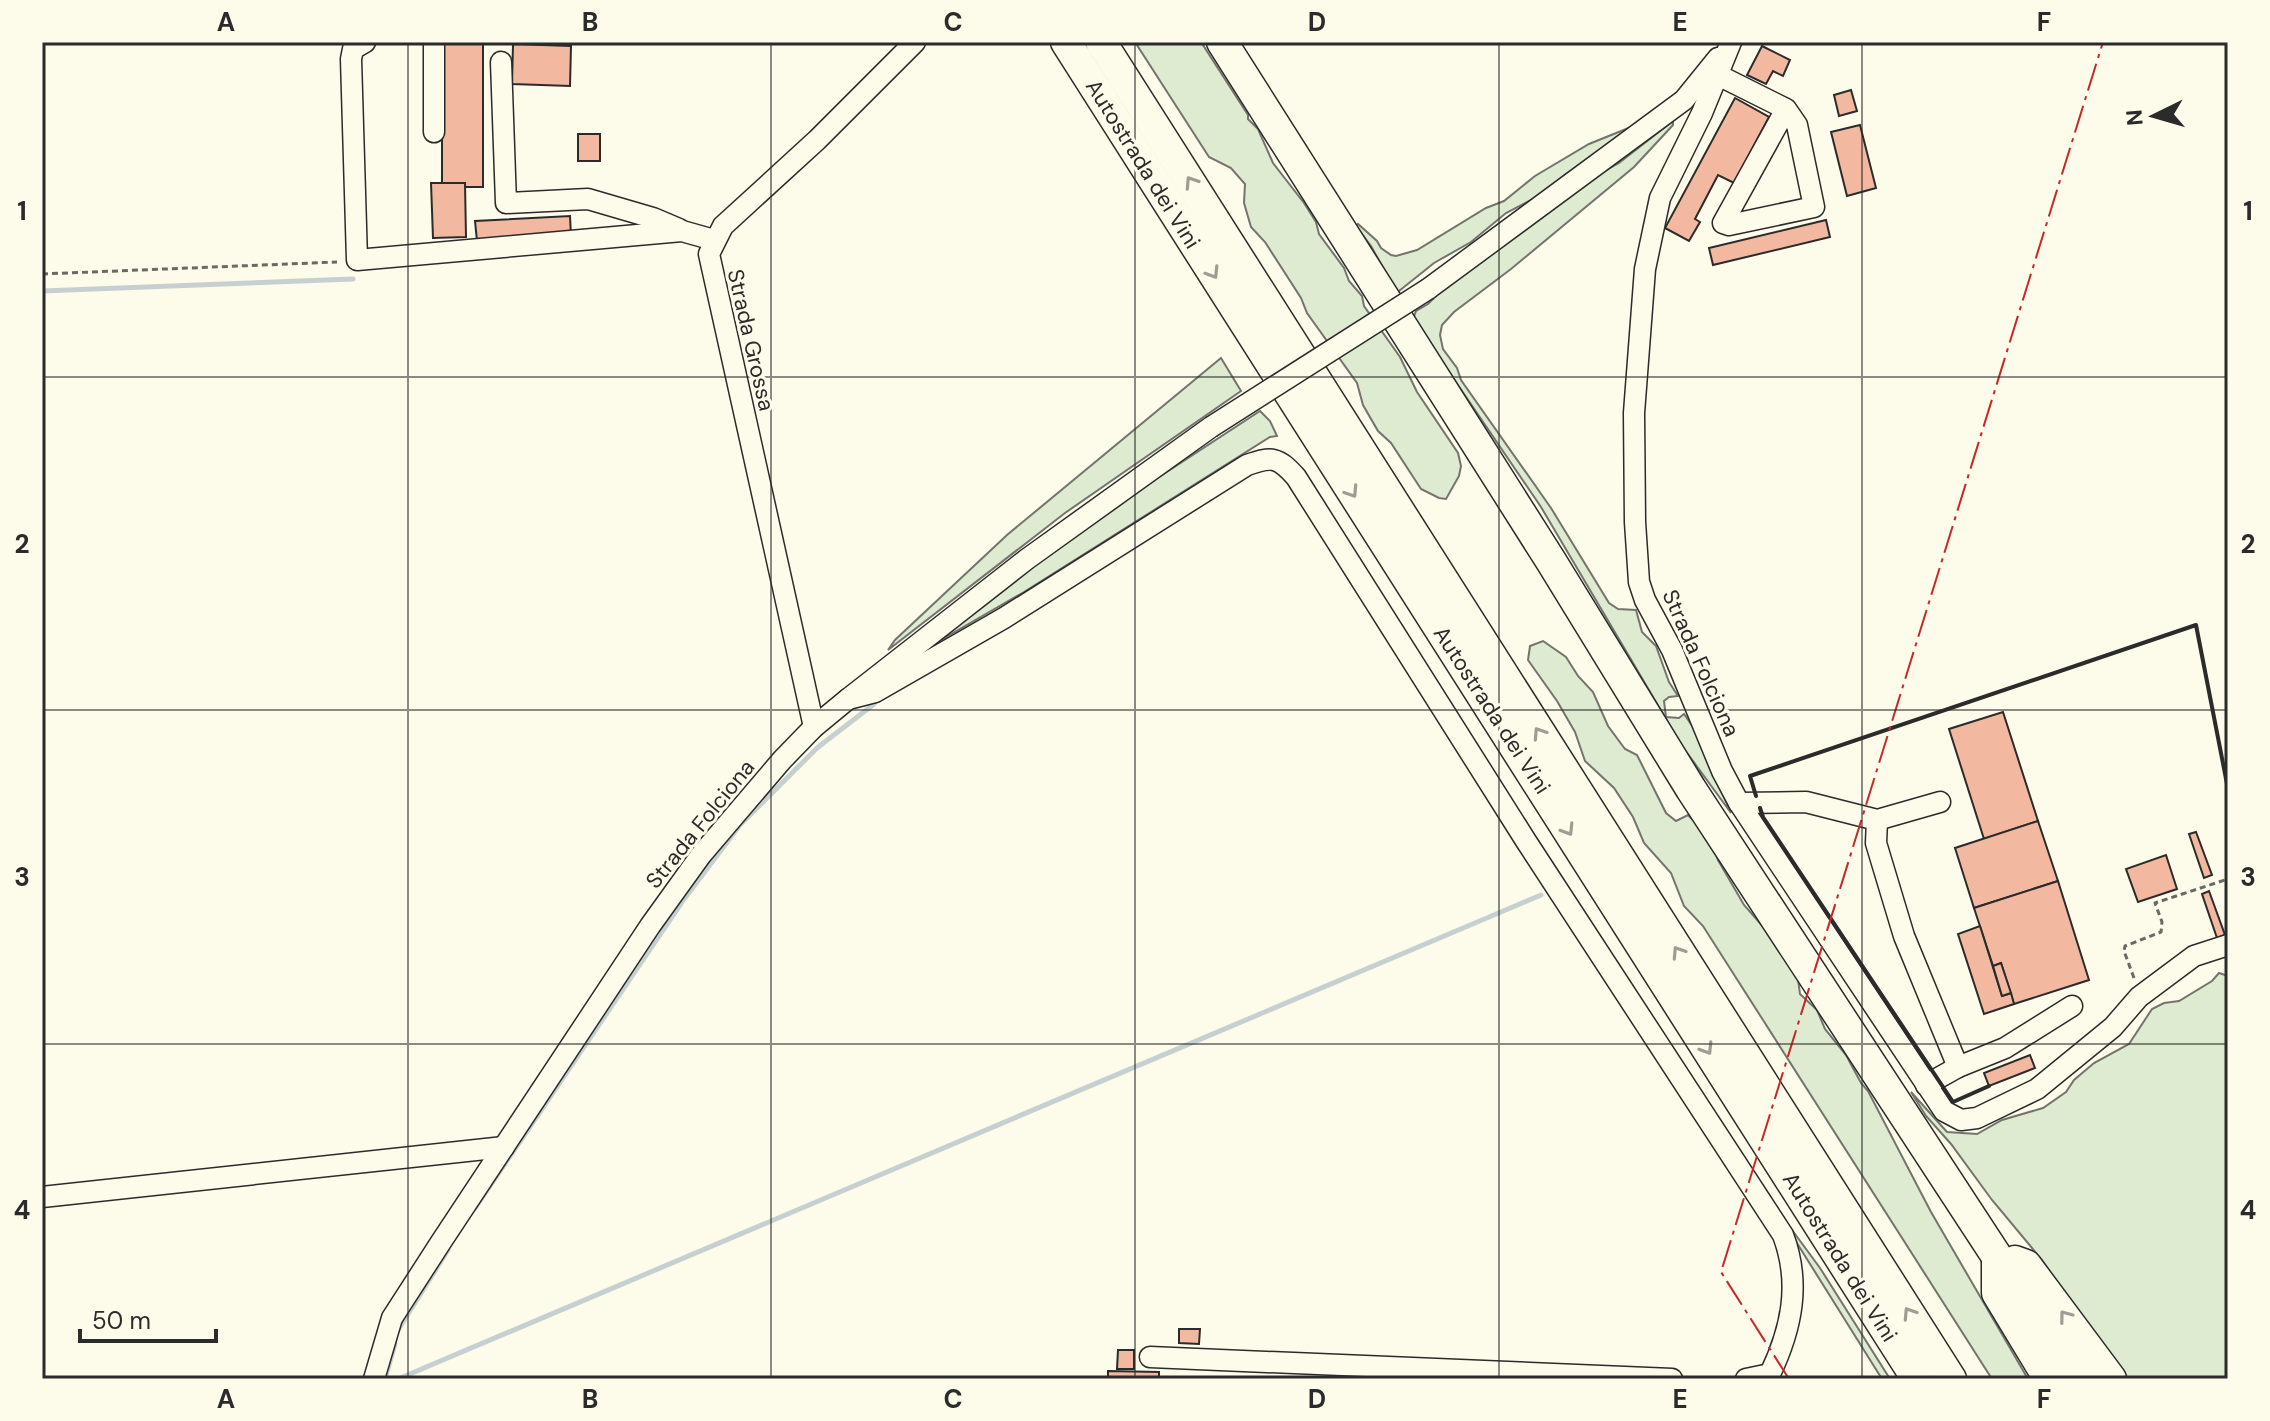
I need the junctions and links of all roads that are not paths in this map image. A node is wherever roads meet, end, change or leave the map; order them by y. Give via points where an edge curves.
1 (365, 42) edge
2 (434, 42) edge
3 (915, 42) edge
4 (1066, 42) edge
5 (1101, 42) edge
6 (1222, 42) edge
7 (1730, 42) edge
8 (501, 62) dead end
9 (1718, 75) junction
10 (1786, 109) junction
11 (434, 132) dead end
12 (682, 231) junction
13 (714, 240) junction
14 (848, 699) junction
15 (814, 727) junction
16 (1940, 802) dead end
17 (1739, 803) junction
18 (1877, 820) junction
19 (2228, 945) edge
20 (2072, 1006) dead end
21 (1958, 1067) junction
22 (1926, 1085) junction
23 (504, 1147) junction
24 (42, 1197) edge
25 (1997, 1256) junction
26 (1150, 1357) dead end
27 (374, 1379) edge
28 (1672, 1379) edge
29 (1746, 1379) edge
30 (1917, 1379) edge
31 (1951, 1379) edge
32 (2049, 1379) edge
33 (2077, 1379) edge
34 (2111, 1379) edge

1 - 12 street via 353,49 351,59 357,260
2 - 11 street
3 - 13 street
4 -> 30 highway, Autostrada dei Vini
31 -> 5 highway, Autostrada dei Vini
6 - 25 highway via 1691,789
7 - 9 street, Strada Folciona
7 - 14 street, Strada Folciona, bridge via 1684,100 1428,289 1211,427 1027,559
8 - 12 street via 506,203 588,199
9 - 10 street
9 - 17 street, Strada Folciona via 1670,173 1652,231 1637,362 1635,522 1645,600
10 - 10 street via 1797,125 1814,207 1723,223
12 - 13 street
13 - 15 street, Strada Grossa via 710,267
14 - 15 street, Strada Folciona
14 - 29 street via 875,692 1004,618 1247,465 1275,459 1285,464 1783,1235 1794,1279 1783,1346 1770,1374
15 - 23 street, Strada Folciona via 701,855
16 - 18 street
17 - 18 street via 1806,802
17 - 22 street, Strada Folciona
18 - 21 street via 1876,843 1904,936
19 - 22 street, Strada Folciona via 2194,956 2139,997 2113,1027 2037,1089 1977,1118 1961,1120 1944,1111
20 - 21 street via 2005,1048
21 - 22 street
23 - 24 street
23 - 27 street, Strada Folciona via 392,1318
25 - 32 highway via 1997,1293
25 - 33 highway
34 -> 25 highway via 2026,1265
26 - 28 street

